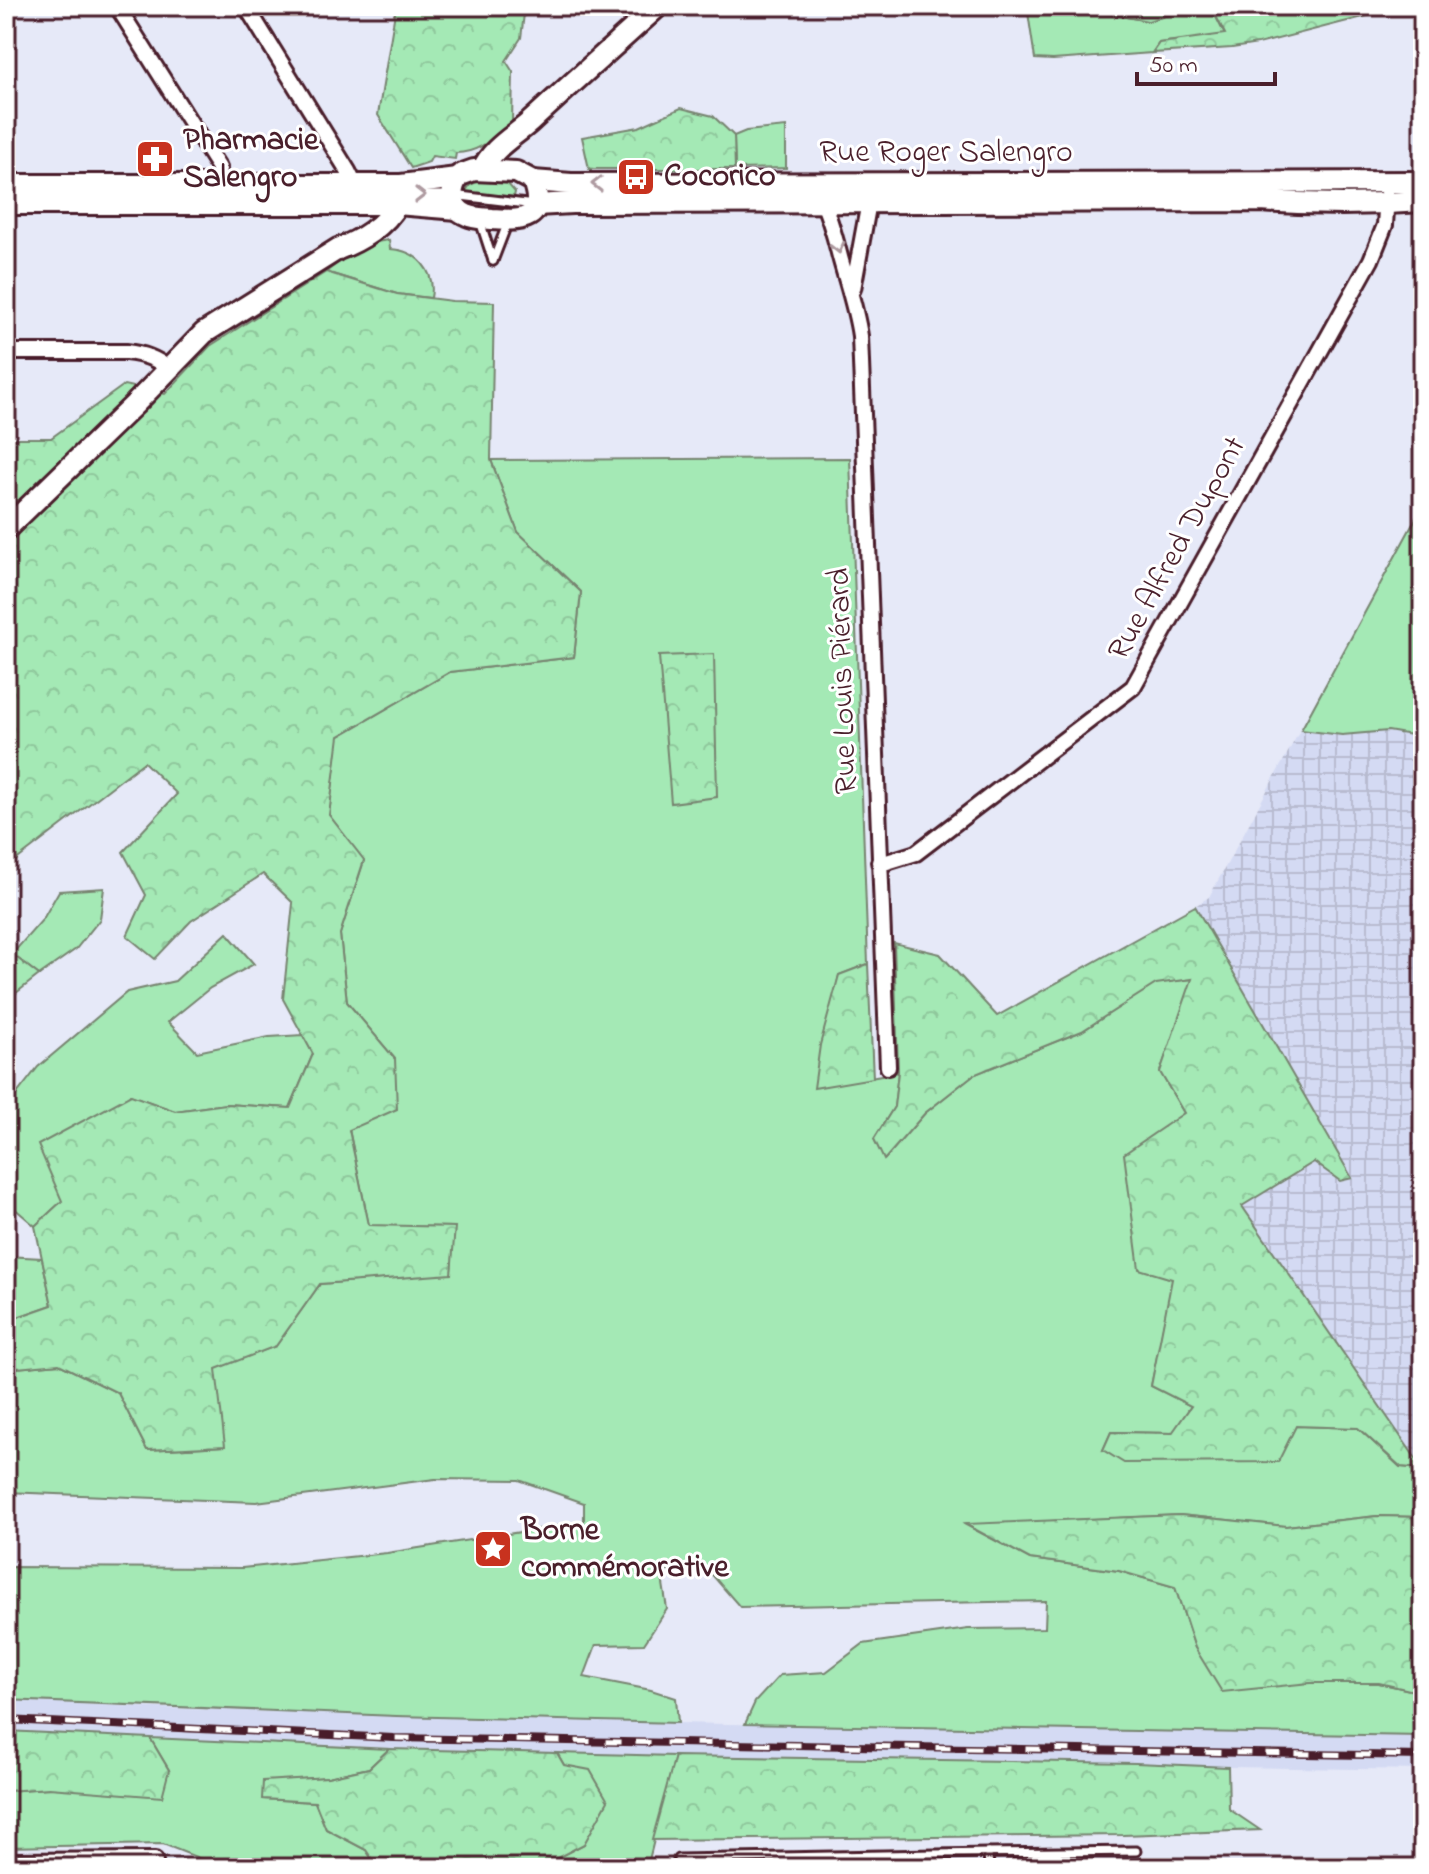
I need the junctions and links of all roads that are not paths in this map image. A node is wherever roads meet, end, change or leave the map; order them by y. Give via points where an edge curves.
1 (117, 6) edge
2 (246, 6) edge
3 (658, 6) edge
4 (524, 128) junction
5 (482, 170) junction
6 (524, 176) junction
7 (1387, 182) junction
8 (1423, 182) edge
9 (6, 185) edge
10 (218, 185) junction
11 (355, 185) junction
12 (1325, 190) dead end
13 (1423, 190) edge
14 (1031, 192) dead end
15 (1262, 192) junction
16 (750, 193) dead end
17 (456, 194) junction
18 (1341, 194) dead end
19 (6, 195) edge
20 (244, 195) dead end
21 (392, 200) junction
22 (1423, 201) edge
23 (869, 202) junction
24 (730, 203) junction
25 (823, 203) junction
26 (6, 204) edge
27 (347, 204) junction
28 (1387, 204) junction
29 (536, 205) junction
30 (479, 218) junction
31 (508, 221) junction
32 (338, 249) junction
33 (852, 294) junction
34 (6, 352) edge
35 (169, 369) junction
36 (6, 529) edge
37 (879, 862) junction
38 (888, 1067) dead end
39 (1136, 1851) dead end
40 (988, 1853) junction
41 (787, 1857) junction
42 (678, 1859) dead end
43 (155, 1860) dead end
44 (6, 1861) edge
45 (130, 1864) edge
46 (788, 1868) edge
47 (989, 1868) edge

1 - 10 street via 219,168
2 - 11 street
3 - 4 main road
4 - 5 main road via 498,147
4 - 6 main road via 516,153
5 - 6 main road, Rue Roger Salengro
5 - 17 main road via 467,172
15 -> 6 main road, Rue Roger Salengro via 571,184
6 - 29 main road via 536,192
7 - 8 main road
7 - 13 lane
7 - 15 main road
7 - 28 street, Rue Alfred Dupont
9 - 10 main road
10 - 11 main road
11 - 17 main road via 401,185
12 - 14 lane
15 - 23 main road, Rue Roger Salengro
15 - 28 main road via 1298,204
16 - 24 lane
21 -> 17 main road
17 - 29 lane
17 - 30 main road via 464,214
18 - 28 lane
19 - 20 lane
21 - 27 main road
21 - 32 main road via 392,213 381,225
22 - 28 main road
23 - 25 main road, Rue Roger Salengro
23 - 33 street, Rue Louis Piérard
24 - 25 main road, Rue Roger Salengro
24 - 29 main road, Rue Roger Salengro
25 -> 33 street, Rue Louis Piérard
26 - 27 main road
27 - 32 main road via 349,235
28 - 37 street, Rue Alfred Dupont via 1371,260 1133,687 916,853
29 - 31 main road via 524,219
30 - 31 main road
30 - 31 lane via 493,261
32 - 35 main road via 204,333
33 - 37 street, Rue Louis Piérard via 860,336
34 - 35 street via 126,352 143,354
35 - 36 main road
37 - 38 street, Rue Louis Piérard
39 - 40 lane
40 - 41 lane
40 - 47 lane
41 - 42 lane
41 - 46 lane
43 - 45 street
44 - 45 street

